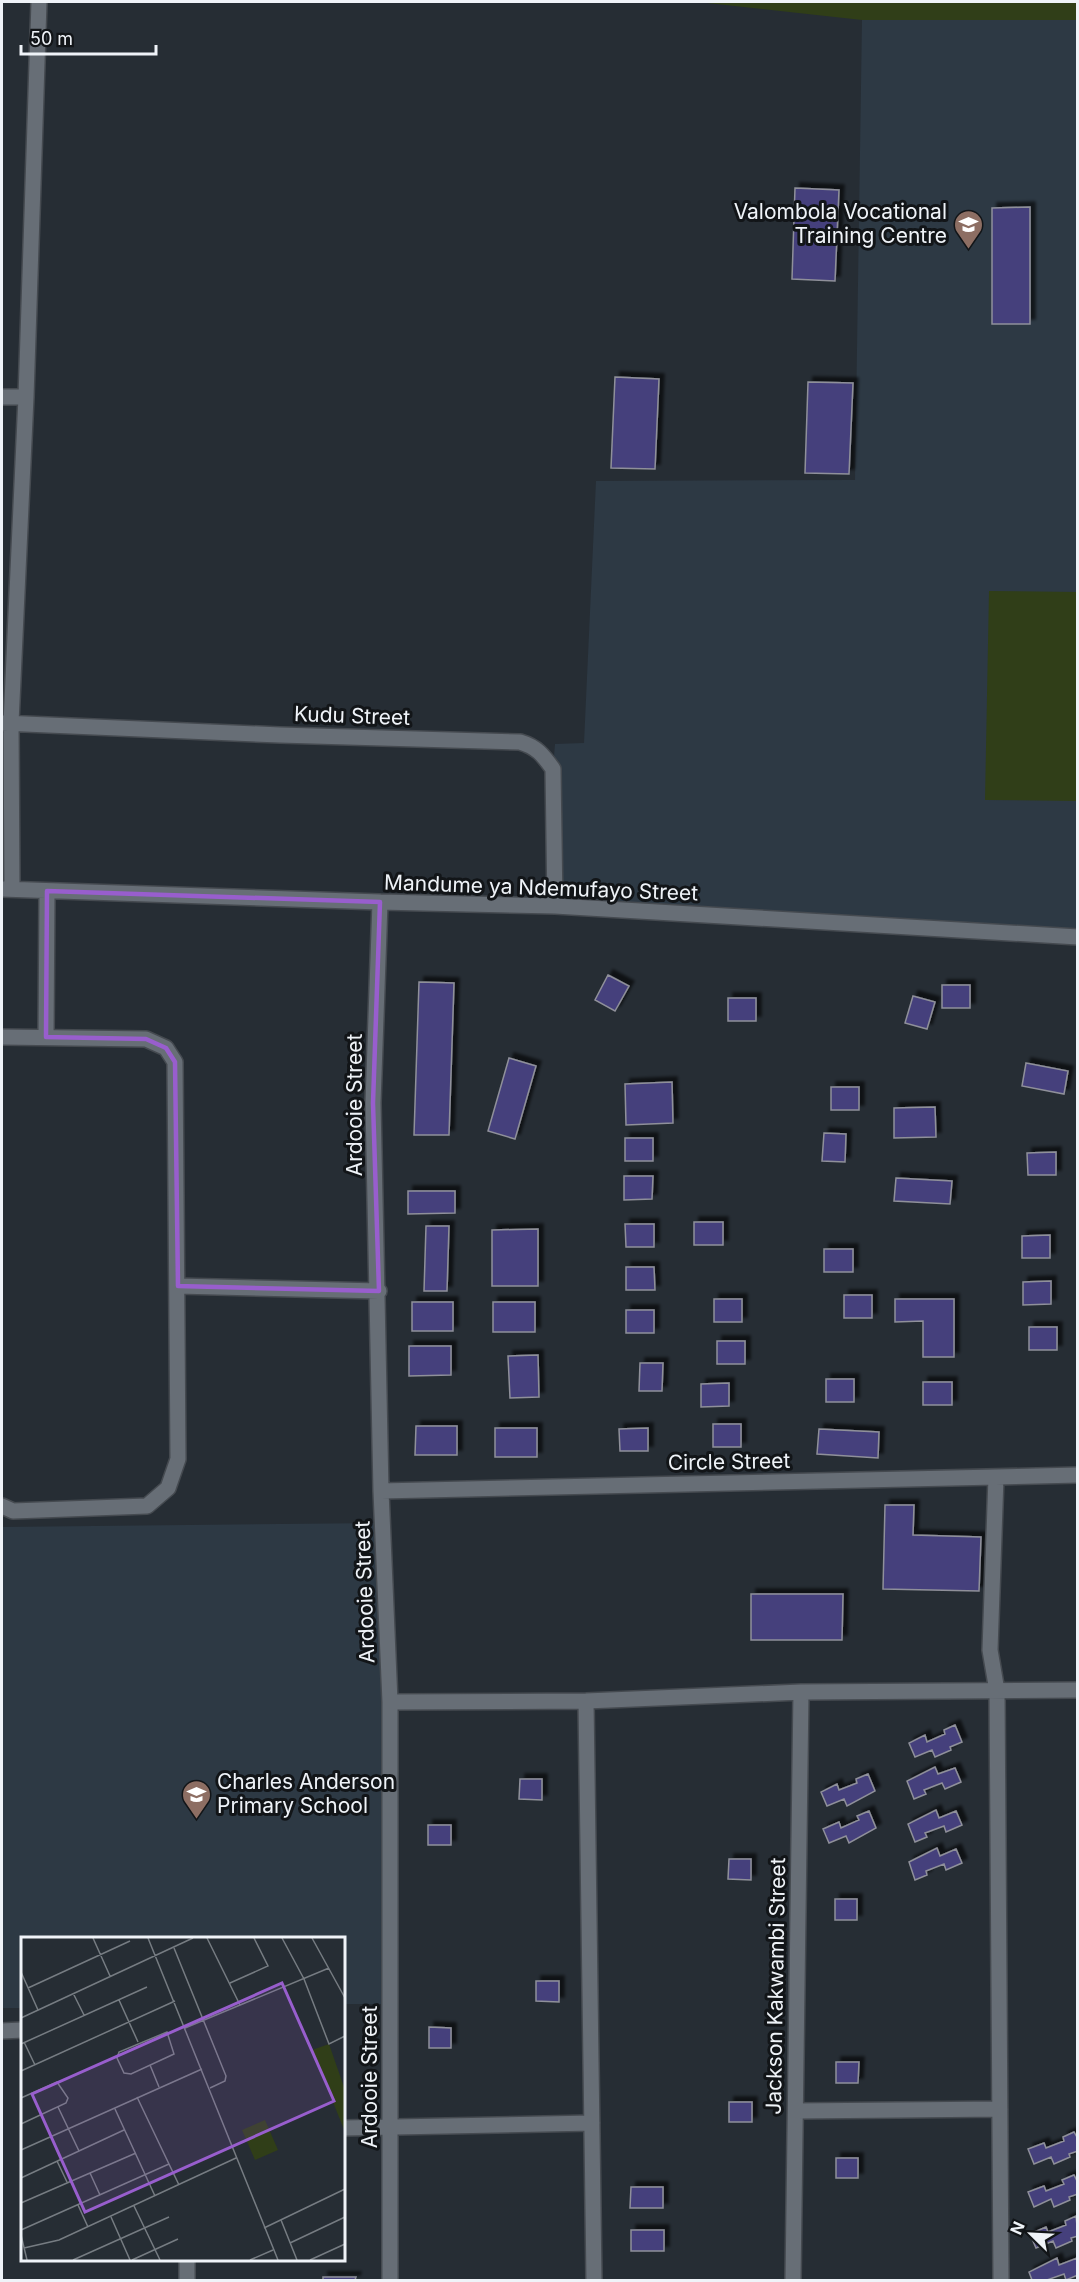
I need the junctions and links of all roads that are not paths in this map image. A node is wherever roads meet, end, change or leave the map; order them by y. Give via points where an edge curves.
1 (39, 2) edge
2 (2, 397) edge
3 (26, 397) junction
4 (6, 723) edge
5 (7, 889) edge
6 (47, 891) junction
7 (380, 902) junction
8 (555, 906) junction
9 (1077, 936) edge
10 (2, 1037) edge
11 (46, 1037) junction
12 (178, 1286) junction
13 (379, 1291) junction
14 (1077, 1475) edge
15 (996, 1477) junction
16 (381, 1491) junction
17 (2, 1506) edge
18 (1077, 1690) edge
19 (997, 1691) junction
20 (801, 1692) junction
21 (586, 1701) junction
22 (390, 1702) junction
23 (21, 2030) edge
24 (2, 2031) edge
25 (1000, 2109) junction
26 (796, 2111) junction
27 (592, 2123) junction
28 (345, 2128) edge
29 (391, 2128) junction
30 (187, 2261) edge
31 (187, 2280) edge
32 (390, 2280) edge
33 (594, 2280) edge
34 (794, 2280) edge
35 (1002, 2280) edge

1 - 3 street
2 - 3 street
3 - 4 street
4 - 5 street
4 - 8 street, Kudu Street via 520,742 533,746 553,769
5 - 6 street, Mandume ya Ndemufayo Street
6 - 7 street, Mandume ya Ndemufayo Street
6 - 11 street
7 - 8 street, Mandume ya Ndemufayo Street
7 - 13 street, Ardooie Street via 373,1103
8 - 9 street, Mandume ya Ndemufayo Street
10 - 11 street
11 - 12 street via 146,1039 166,1048 175,1062
12 - 13 street
12 - 17 street via 178,1459 168,1488 147,1506 13,1511
13 - 16 street, Ardooie Street
14 - 15 street, Circle Street
15 - 16 street, Circle Street
15 - 19 street via 990,1650
16 - 22 street, Ardooie Street
18 - 19 street
19 - 20 street
19 - 25 street
20 - 21 street
20 - 26 street, Jackson Kakwambi Street
21 - 22 street
21 - 27 street
22 - 29 street, Ardooie Street
23 - 24 street
25 - 26 street
25 - 35 street
26 - 34 street, Jackson Kakwambi Street
27 - 29 street
27 - 33 street
28 - 29 street
29 - 32 street, Ardooie Street
30 - 31 street

